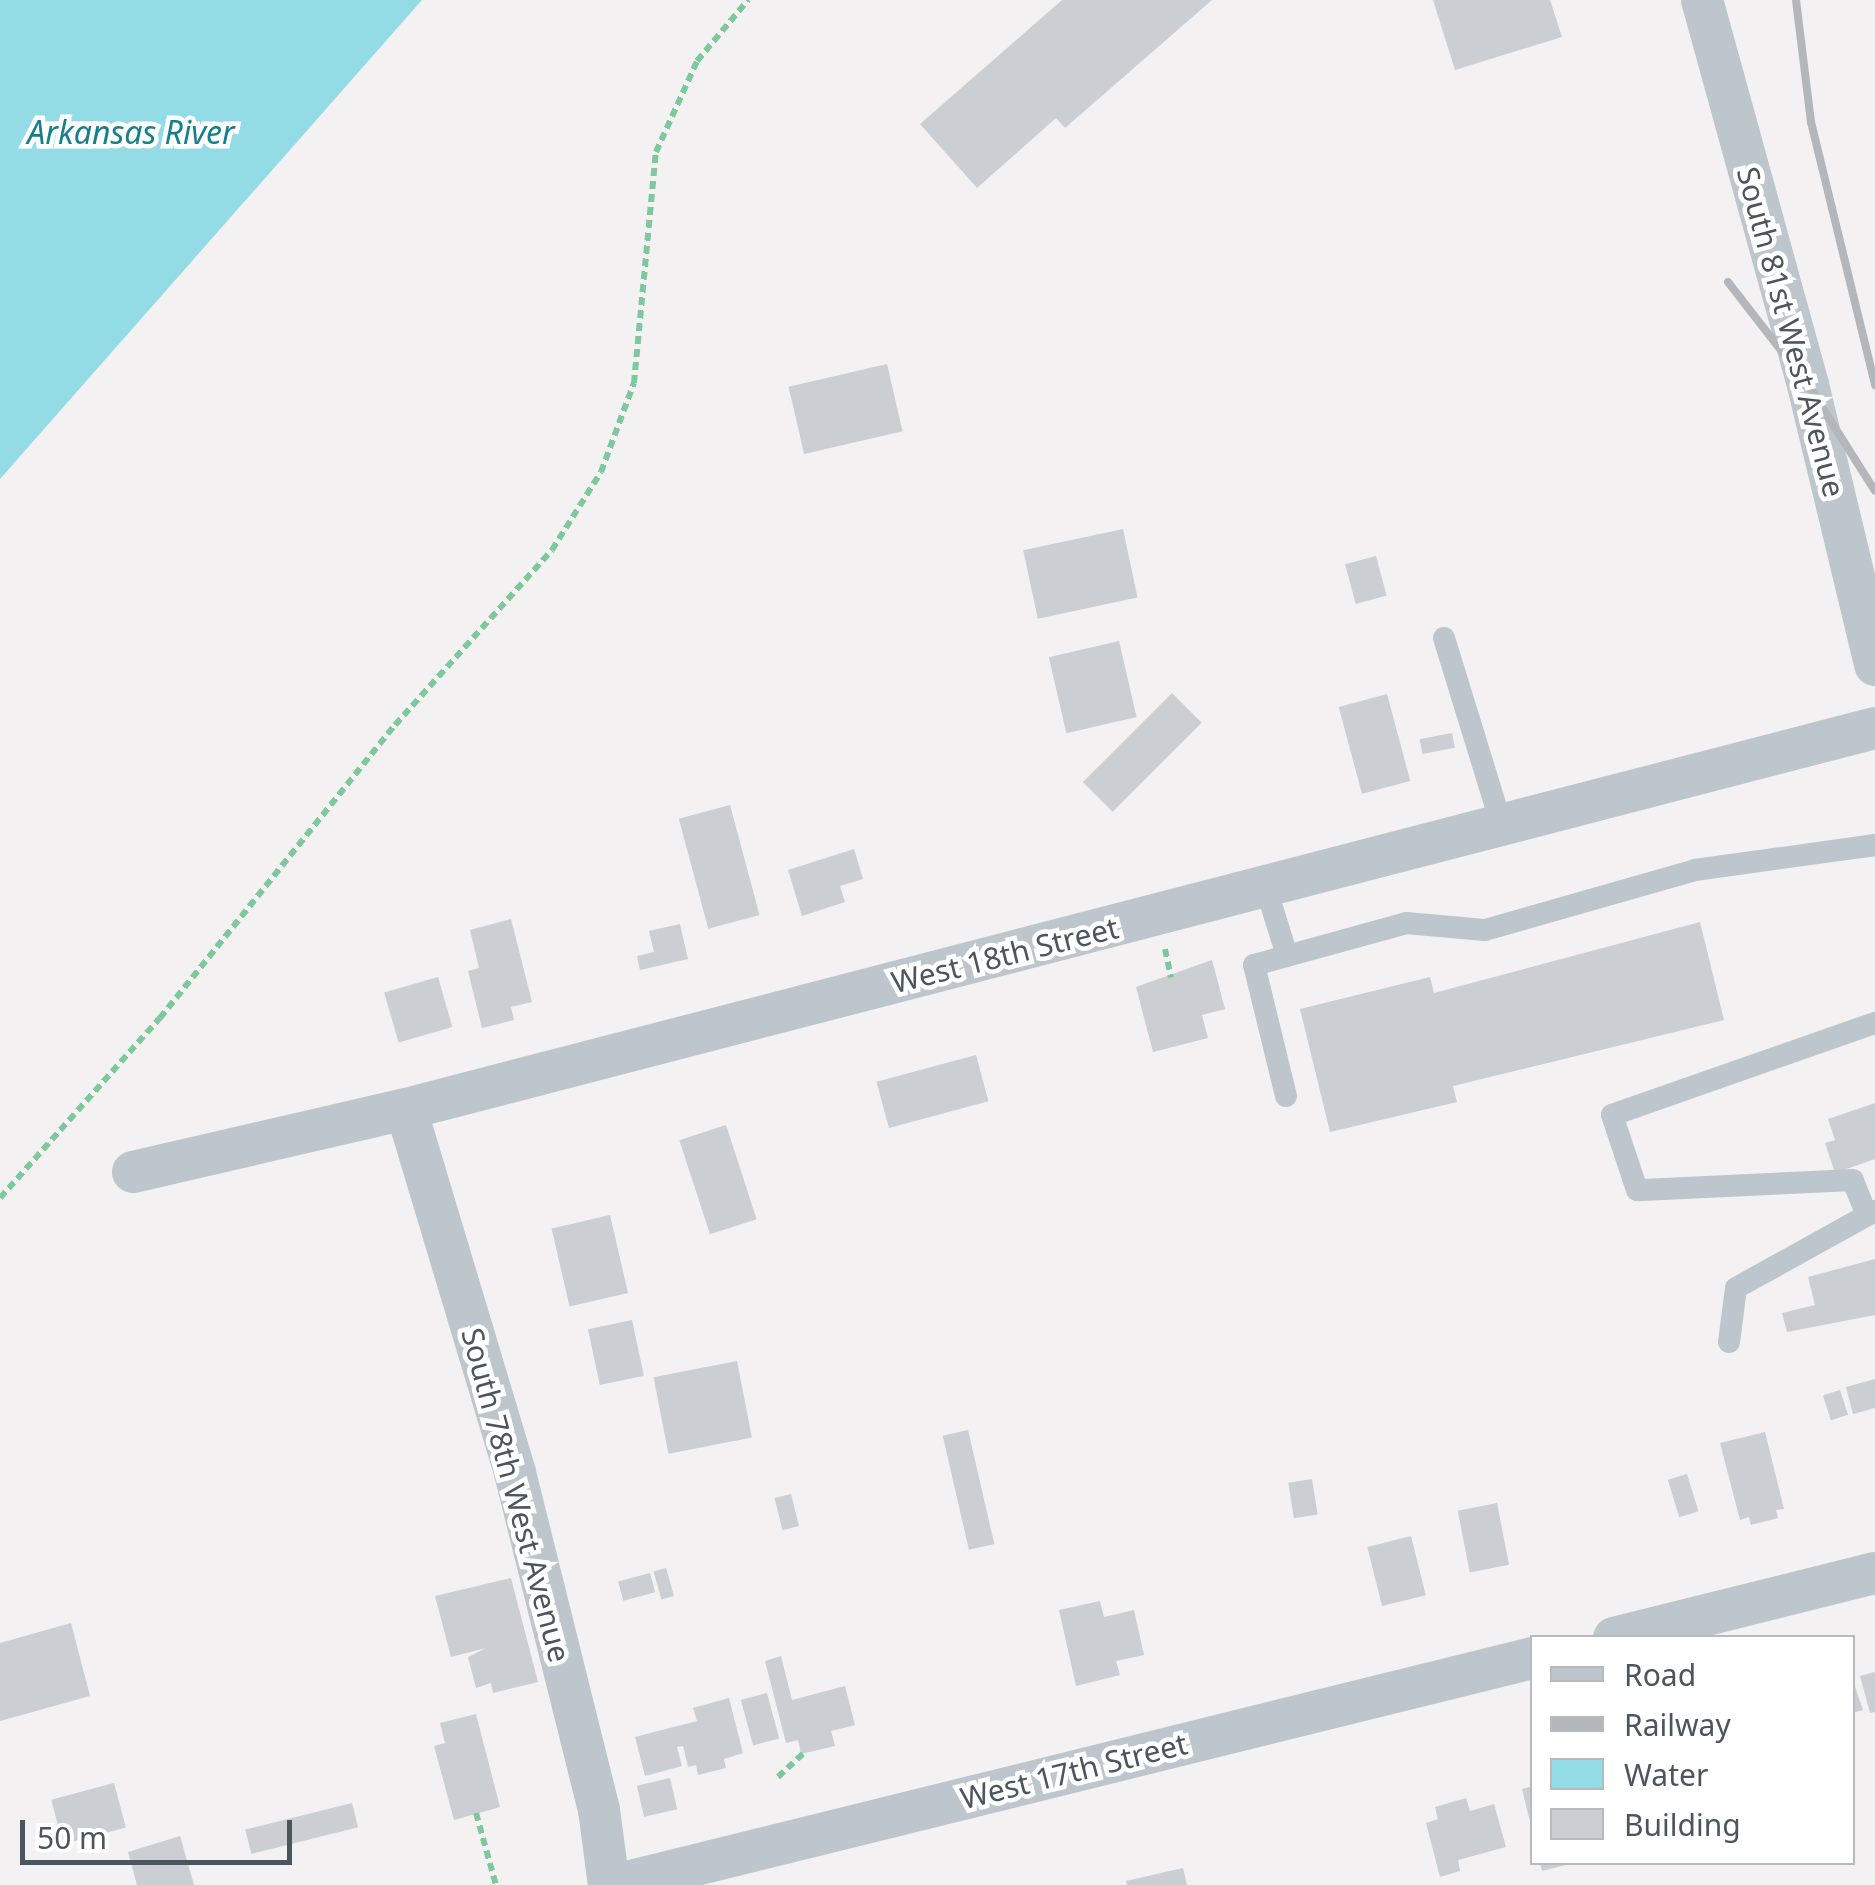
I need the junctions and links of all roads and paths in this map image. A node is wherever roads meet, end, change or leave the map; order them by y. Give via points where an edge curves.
1 (748, 0) edge
2 (1702, 0) edge
3 (1444, 638) dead end
4 (1875, 666) edge
5 (1875, 728) edge
6 (1502, 823) junction
7 (1875, 845) edge
8 (1266, 888) junction
9 (1287, 956) junction
10 (1875, 1023) edge
11 (1286, 1096) dead end
12 (406, 1109) junction
13 (133, 1172) dead end
14 (0, 1198) edge
15 (1870, 1212) edge
16 (1729, 1342) dead end
17 (1875, 1573) edge
18 (1626, 1635) edge
19 (1530, 1658) edge
20 (803, 1754) dead end
21 (778, 1778) dead end
22 (476, 1813) dead end
23 (496, 1885) edge
24 (612, 1885) edge

1 - 14 path via 697,61 656,152 634,383 600,472 552,550 395,725 160,1018
2 - 4 street, South 81st West Avenue via 1808,385
3 - 6 lane
5 - 6 street, West 18th Street
6 - 8 street, West 18th Street
7 - 9 lane via 1696,870 1485,930 1406,923
8 - 9 lane
8 - 12 street, West 18th Street
9 - 11 lane via 1254,966
10 - 15 lane via 1612,1115 1637,1190 1853,1180
12 - 13 street, West 18th Street
12 - 24 street, South 78th West Avenue via 515,1473
15 - 16 lane via 1736,1288
17 - 18 street
19 - 24 street, West 17th Street
20 - 21 path
22 - 23 path

